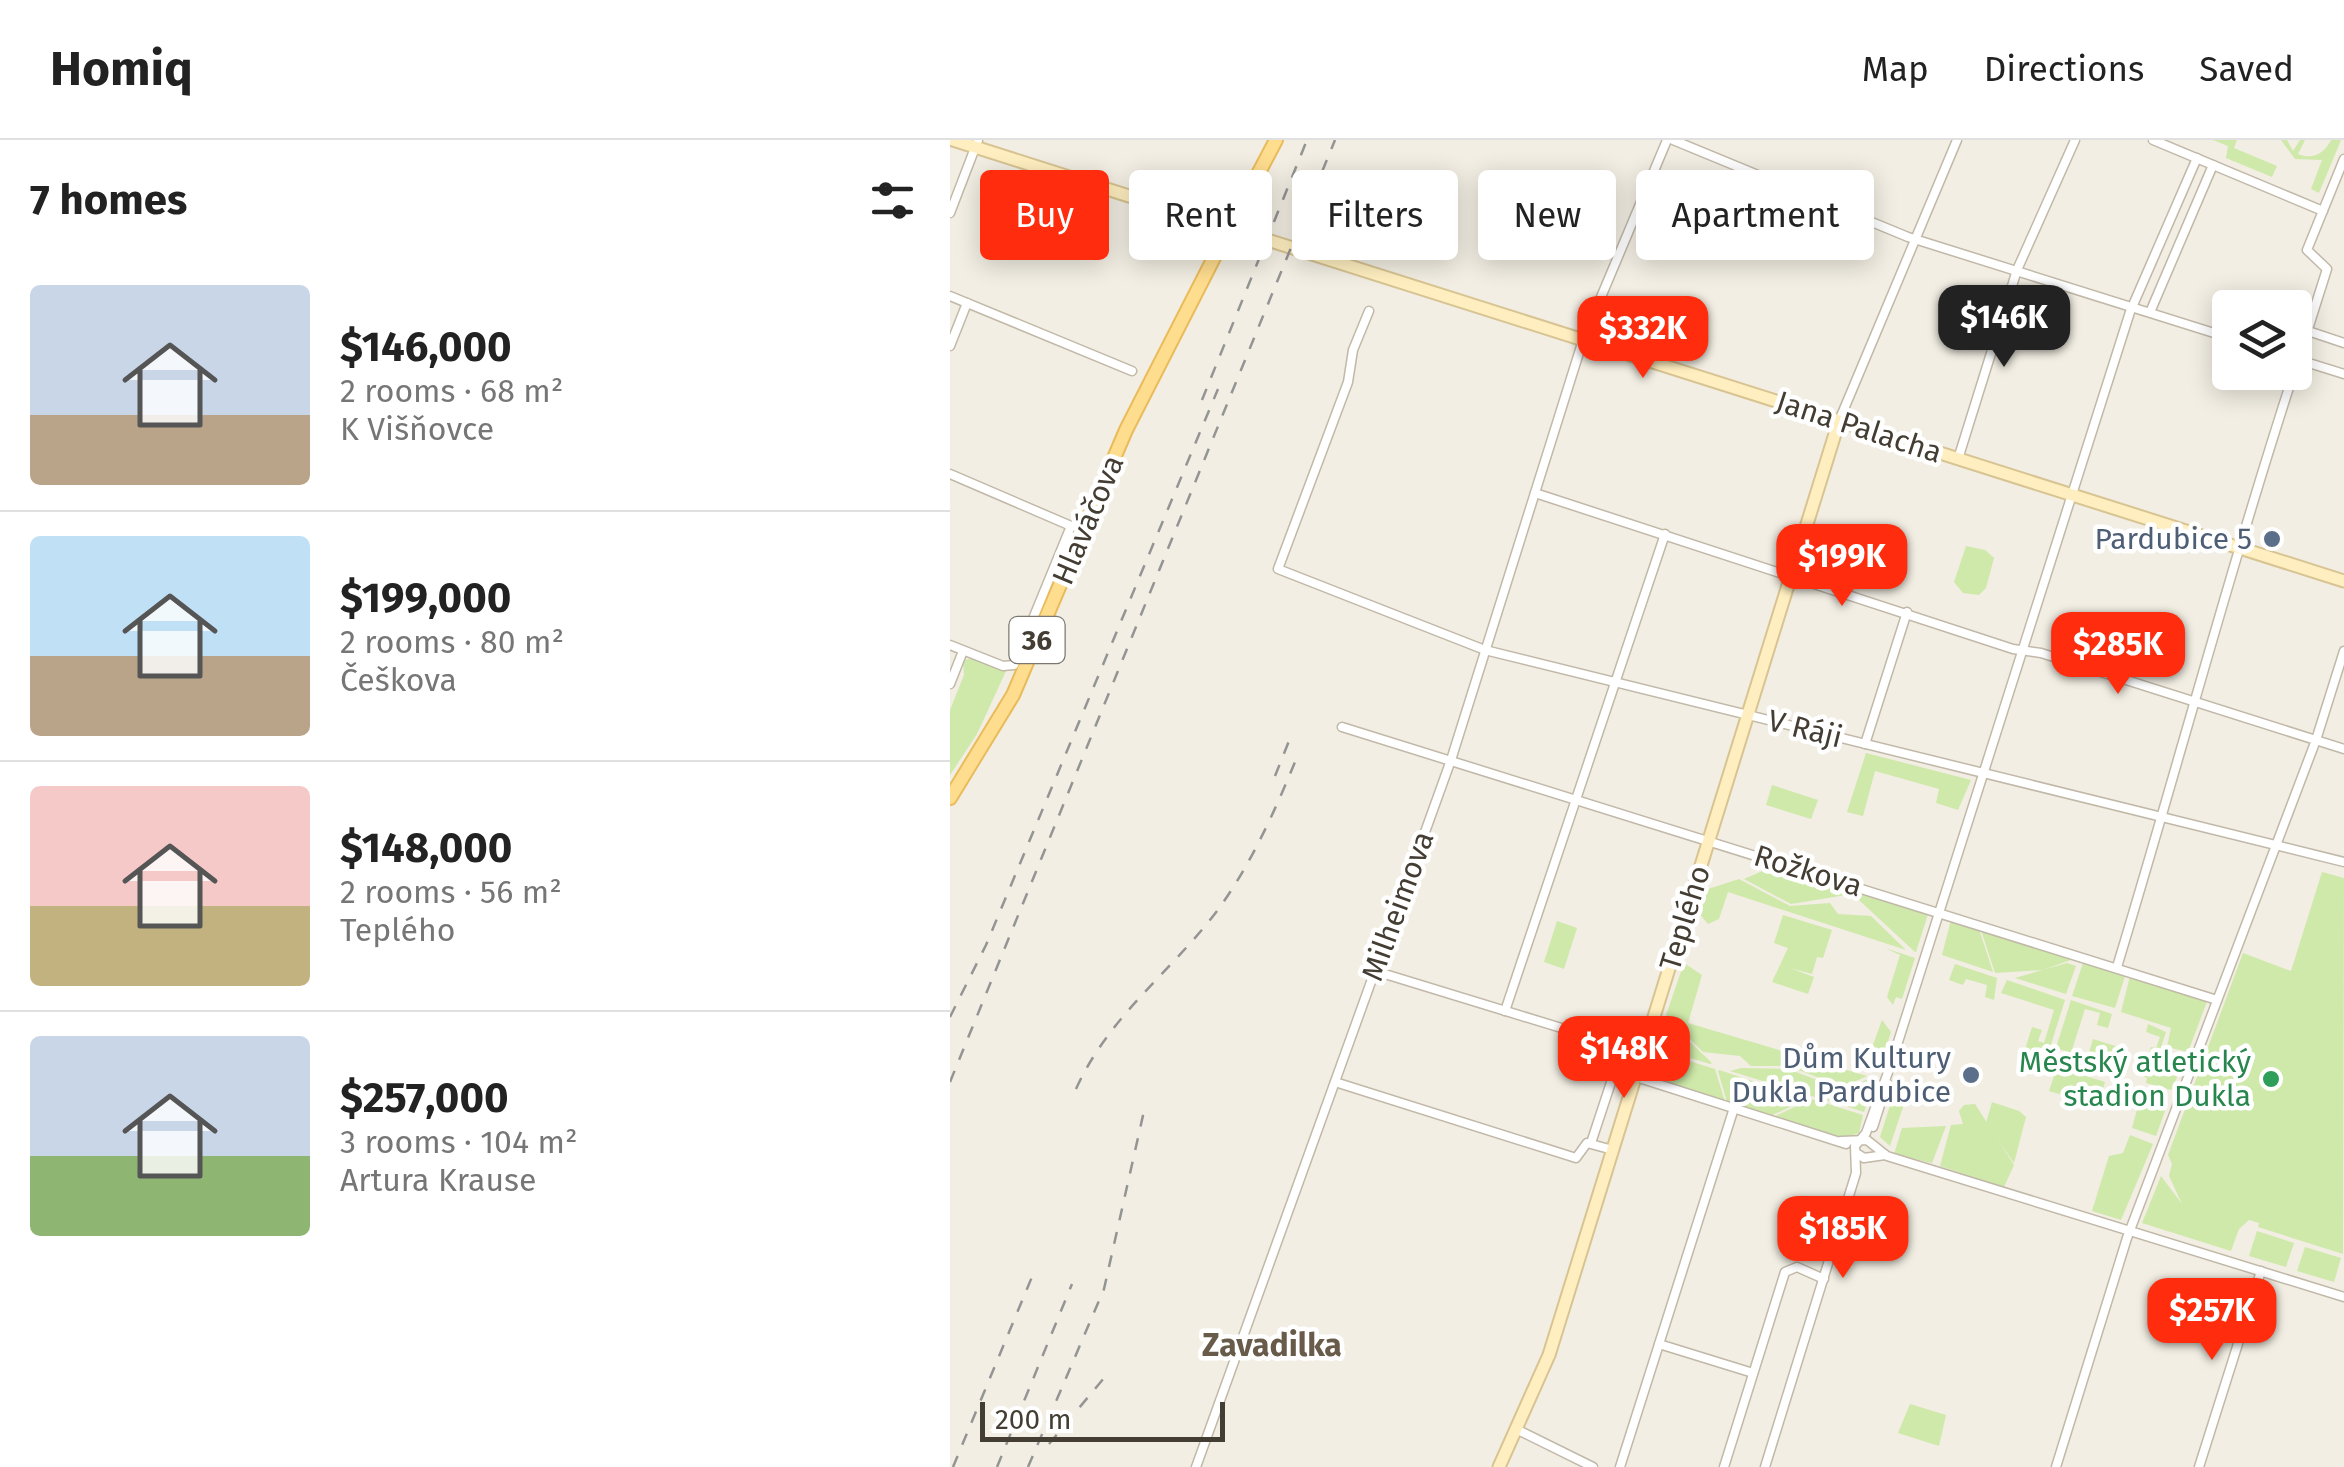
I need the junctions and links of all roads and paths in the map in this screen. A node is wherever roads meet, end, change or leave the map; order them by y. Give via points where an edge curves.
1 (953, 140) edge
2 (1276, 140) edge
3 (1670, 140) edge
4 (1957, 140) edge
5 (2074, 140) edge
6 (2153, 140) edge
7 (977, 144) edge
8 (2196, 158) junction
9 (2344, 159) edge
10 (2214, 165) junction
11 (1262, 170) edge
12 (1129, 195) edge
13 (2322, 211) junction
14 (950, 213) edge
15 (1915, 239) junction
16 (1272, 242) edge
17 (1213, 260) edge
18 (2018, 270) junction
19 (950, 296) edge
20 (968, 303) junction
21 (2131, 306) junction
22 (2151, 310) junction
23 (1369, 311) dead end
24 (2312, 319) edge
25 (2212, 332) edge
26 (2312, 333) edge
27 (1583, 340) junction
28 (2344, 343) edge
29 (950, 346) edge
30 (2312, 364) edge
31 (1132, 371) dead end
32 (2344, 374) edge
33 (2289, 390) edge
34 (1839, 421) junction
35 (1958, 459) junction
36 (950, 474) edge
37 (1535, 492) junction
38 (2073, 495) junction
39 (1665, 534) junction
40 (2240, 548) junction
41 (1790, 573) junction
42 (2344, 581) edge
43 (1907, 612) junction
44 (950, 645) edge
45 (963, 650) junction
46 (1485, 650) junction
47 (2025, 650) junction
48 (2344, 651) edge
49 (1617, 683) junction
50 (950, 684) edge
51 (2192, 701) junction
52 (1746, 715) junction
53 (1342, 727) dead end
54 (2316, 740) junction
55 (1865, 744) junction
56 (2344, 749) edge
57 (1450, 760) junction
58 (1984, 774) junction
59 (950, 798) edge
60 (1579, 800) junction
61 (2164, 818) junction
62 (1710, 840) junction
63 (2276, 845) junction
64 (2344, 862) edge
65 (1940, 911) junction
66 (2117, 968) junction
67 (1375, 971) junction
68 (2217, 1000) junction
69 (1505, 1011) junction
70 (1622, 1046) junction
71 (1644, 1053) junction
72 (1891, 1064) junction
73 (1636, 1077) junction
74 (1335, 1082) junction
75 (1734, 1108) junction
76 (1860, 1140) junction
77 (1841, 1142) junction
78 (1590, 1143) junction
79 (1872, 1144) junction
80 (1613, 1150) junction
81 (1856, 1153) junction
82 (1887, 1156) junction
83 (1868, 1157) junction
84 (1856, 1173) junction
85 (2130, 1232) junction
86 (2261, 1271) junction
87 (1824, 1279) junction
88 (2344, 1296) edge
89 (1659, 1344) junction
90 (1753, 1373) junction
91 (1518, 1430) junction
92 (1621, 1465) edge
93 (1196, 1467) edge
94 (1499, 1467) edge
95 (1593, 1467) edge
96 (1634, 1467) edge
97 (1724, 1467) edge
98 (1766, 1467) edge
99 (2056, 1467) edge
100 (2199, 1467) edge

1 - 7 main road
2 - 11 main road, 36
3 - 15 street
3 - 27 street, Milheimova
4 - 15 street
5 - 18 street
6 - 8 street
7 - 12 main road
7 - 14 street
8 - 10 street
8 - 21 street
9 - 13 street
10 - 13 street
10 - 22 street
13 - 24 street via 2307,250 2326,266
15 - 18 street
15 - 34 street
16 - 27 main road, Jana Palacha
17 - 59 main road, Hlaváčova / 36, bridge via 1126,430 1012,694
18 - 21 street
18 - 35 street
19 - 20 street
20 - 29 street
20 - 31 street
21 - 22 street
21 - 38 street
22 - 25 street
23 - 46 street, V Ráji via 1276,567
26 - 28 street
27 - 34 main road, Jana Palacha
27 - 37 street, Milheimova
30 - 32 street
33 - 40 street
34 - 35 main road, Jana Palacha
34 - 41 main road, Teplého
35 - 38 main road, Jana Palacha
36 - 45 street, Hlaváčova via 1070,524 1011,667
37 - 39 street
37 - 46 street, Milheimova
38 - 40 main road, Jana Palacha
38 - 47 street
39 - 41 street
39 - 49 street
40 - 42 main road, Jana Palacha
40 - 51 street
41 - 43 street
41 - 52 main road, Teplého
43 - 47 street
43 - 55 street
44 - 45 street
45 - 50 street
46 - 49 street, V Ráji
46 - 57 street, Milheimova
47 - 51 street
47 - 58 street
48 - 54 street
49 - 52 street, V Ráji
49 - 60 street
51 - 54 street
51 - 61 street
52 - 55 street, V Ráji
52 - 62 main road, Teplého
53 - 57 street, Rožkova
54 - 56 street
54 - 63 street
55 - 58 street, V Ráji
57 - 60 street, Rožkova
57 - 67 street, Milheimova
58 - 61 street, V Ráji
58 - 65 street
60 - 62 street, Rožkova
60 - 69 street
61 - 63 street, V Ráji
61 - 66 street
62 - 65 street, Rožkova
62 - 71 main road, Teplého
63 - 64 street, V Ráji
63 - 68 street
65 - 66 street, Rožkova
65 - 72 street
66 - 68 street, Rožkova
67 - 69 street
67 - 74 street, Milheimova
68 - 85 street
69 - 70 street
70 - 71 street
70 - 78 street
71 - 73 main road, Teplého
72 - 76 street
72 - 79 street
73 - 75 street
73 - 80 main road, Teplého
74 - 78 street via 1576,1158
74 - 93 street, Milheimova
75 - 77 street
75 - 89 street
76 - 77 street
76 - 79 street
76 - 81 street
77 - 81 street
78 - 80 street
79 - 82 street
79 - 83 street
80 - 91 main road, Teplého via 1549,1355
81 - 83 street
81 - 84 street
82 - 83 street
82 - 85 street
83 - 84 street
84 - 87 street
85 - 86 street
85 - 99 street
86 - 88 street
86 - 100 street
87 - 90 street via 1798,1267 1785,1272
87 - 98 street
89 - 90 street
89 - 92 street
90 - 97 street
91 - 94 main road, Teplého
91 - 95 street
92 - 96 street

